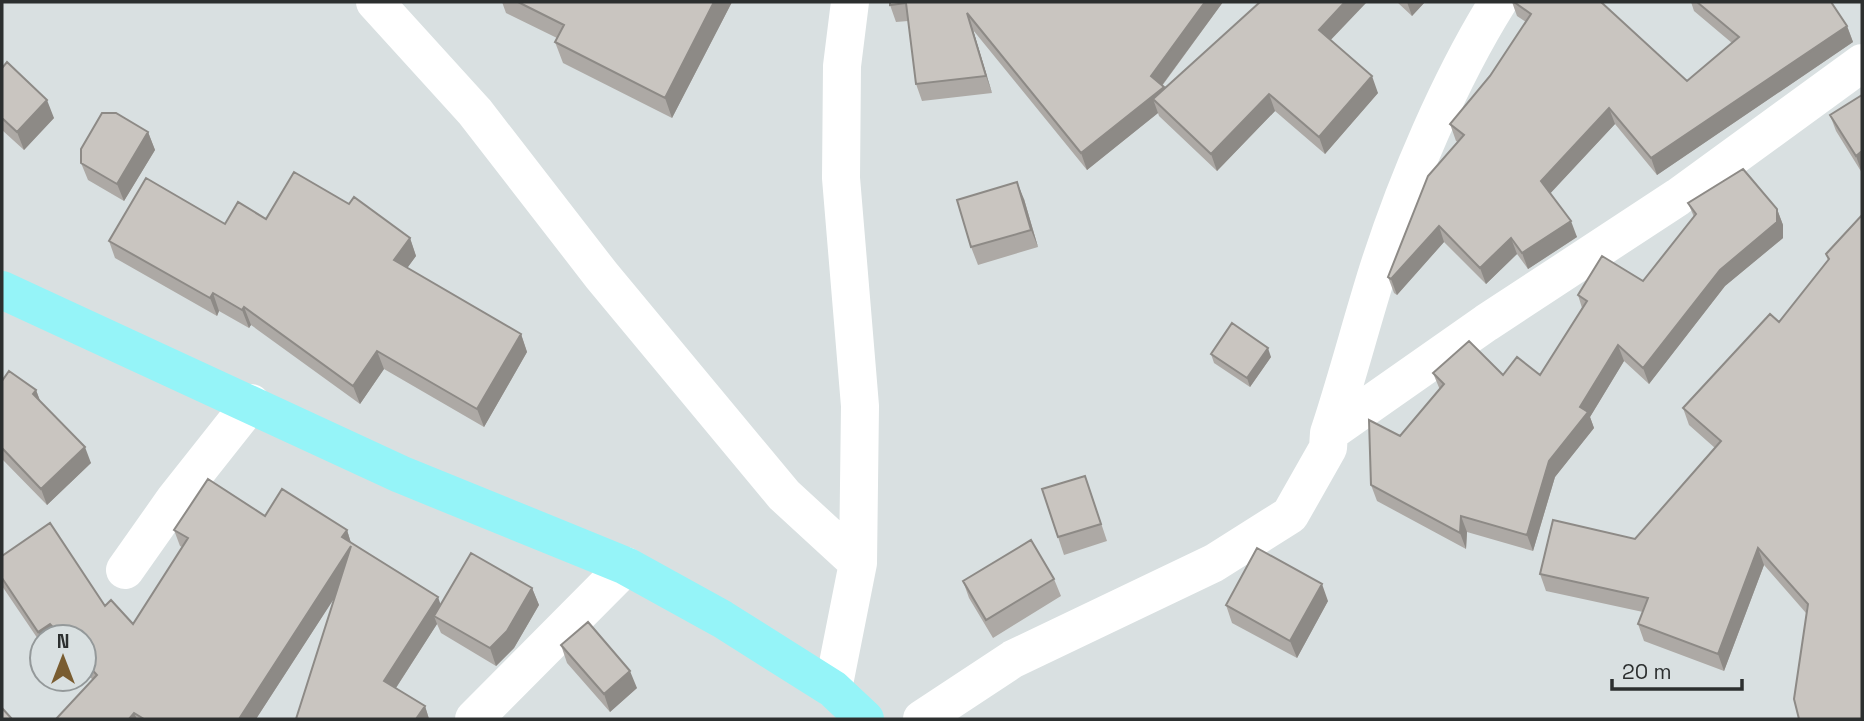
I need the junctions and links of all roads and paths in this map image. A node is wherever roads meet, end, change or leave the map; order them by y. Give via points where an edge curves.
1 (376, 2) edge
2 (850, 2) edge
3 (1498, 2) edge
4 (1862, 63) edge
5 (2, 290) edge
6 (251, 403) junction
7 (1329, 433) junction
8 (858, 563) junction
9 (626, 566) junction
10 (125, 570) dead end
11 (833, 689) junction
12 (474, 719) edge
13 (865, 719) edge
14 (922, 719) edge

1 - 8 street via 475,112 601,276 784,495
2 - 8 street via 842,66 841,178 860,405
3 - 7 street via 1479,32 1420,159 1378,269
4 - 7 street via 1678,197
5 - 6 main road
6 - 9 main road via 400,474
6 - 10 street
7 - 14 street via 1328,448 1290,516 1214,563 1013,659
8 - 11 street
9 - 11 main road
9 - 12 street
11 - 13 main road

